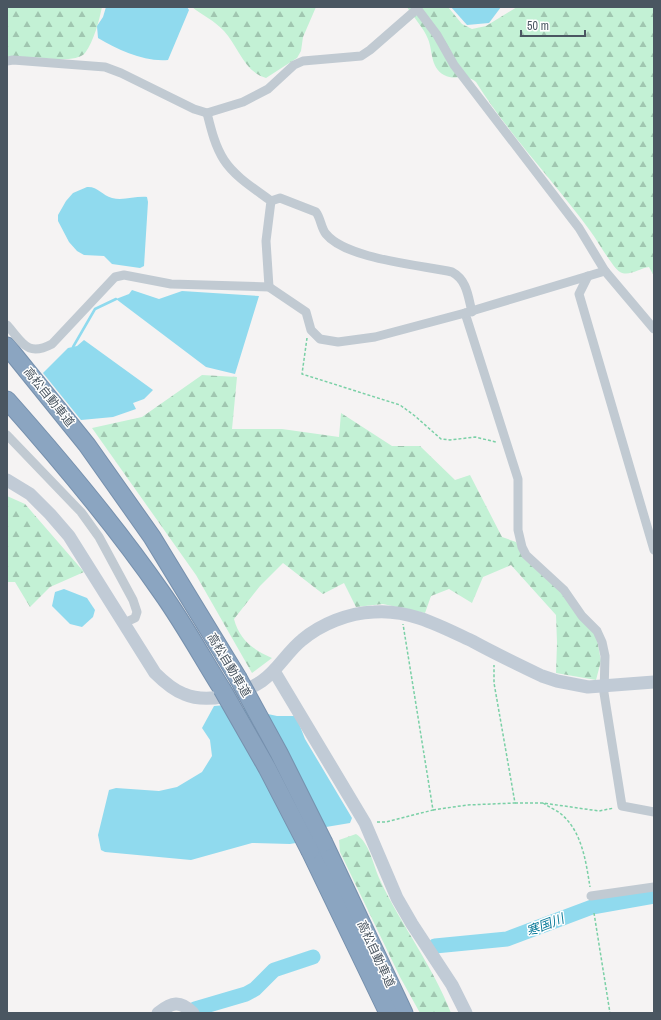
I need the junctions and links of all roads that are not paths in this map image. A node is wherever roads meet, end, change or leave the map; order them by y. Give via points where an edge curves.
1 (416, 8) edge
2 (7, 61) edge
3 (207, 113) junction
4 (271, 201) junction
5 (605, 271) junction
6 (588, 276) junction
7 (269, 287) junction
8 (469, 313) junction
9 (7, 325) edge
10 (654, 329) edge
11 (7, 346) edge
12 (7, 400) edge
13 (7, 436) edge
14 (7, 480) edge
15 (654, 550) edge
16 (124, 623) junction
17 (274, 671) junction
18 (654, 682) edge
19 (604, 686) junction
20 (654, 812) edge
21 (317, 847) junction
22 (654, 887) edge
23 (591, 896) road end
24 (189, 1009) edge
25 (158, 1013) edge
26 (388, 1013) edge
27 (405, 1013) edge
28 (466, 1013) edge

1 - 3 street via 361,56 303,61 294,65 268,89 256,96
1 - 5 street via 454,65 579,228
2 - 3 street via 105,67
3 - 4 street via 215,141 224,160 235,173
4 - 7 street via 266,241
4 - 8 street via 280,198 316,212 327,236 348,250 452,272 459,276 466,290
5 - 6 street
5 - 10 street
6 - 8 street
6 - 15 street via 579,294
7 - 8 street via 306,312 311,330 320,339 338,342 375,337
7 - 9 street via 171,284 124,275 115,277 52,344 41,350 27,348
8 - 19 street via 518,479 518,530 522,547 526,555 564,590 582,616 597,631 605,656
11 - 21 highway, 高松自動車道, bridge via 87,445 152,537 238,678 279,753
12 - 21 highway, 高松自動車道, bridge via 108,519 163,595
13 - 16 street via 81,512 99,537 137,612 135,618
14 - 16 street via 30,494 69,536
16 - 17 street via 155,673 184,694 204,699 242,692
17 - 19 street via 301,640 330,623 355,614 374,612 404,614 433,622 557,681 588,687
17 - 28 street via 365,823 397,898 452,985
18 - 19 street
19 - 20 street via 622,806
21 - 26 highway, 高松自動車道
21 - 27 highway, 高松自動車道
22 - 23 street
24 - 25 street via 172,1004

